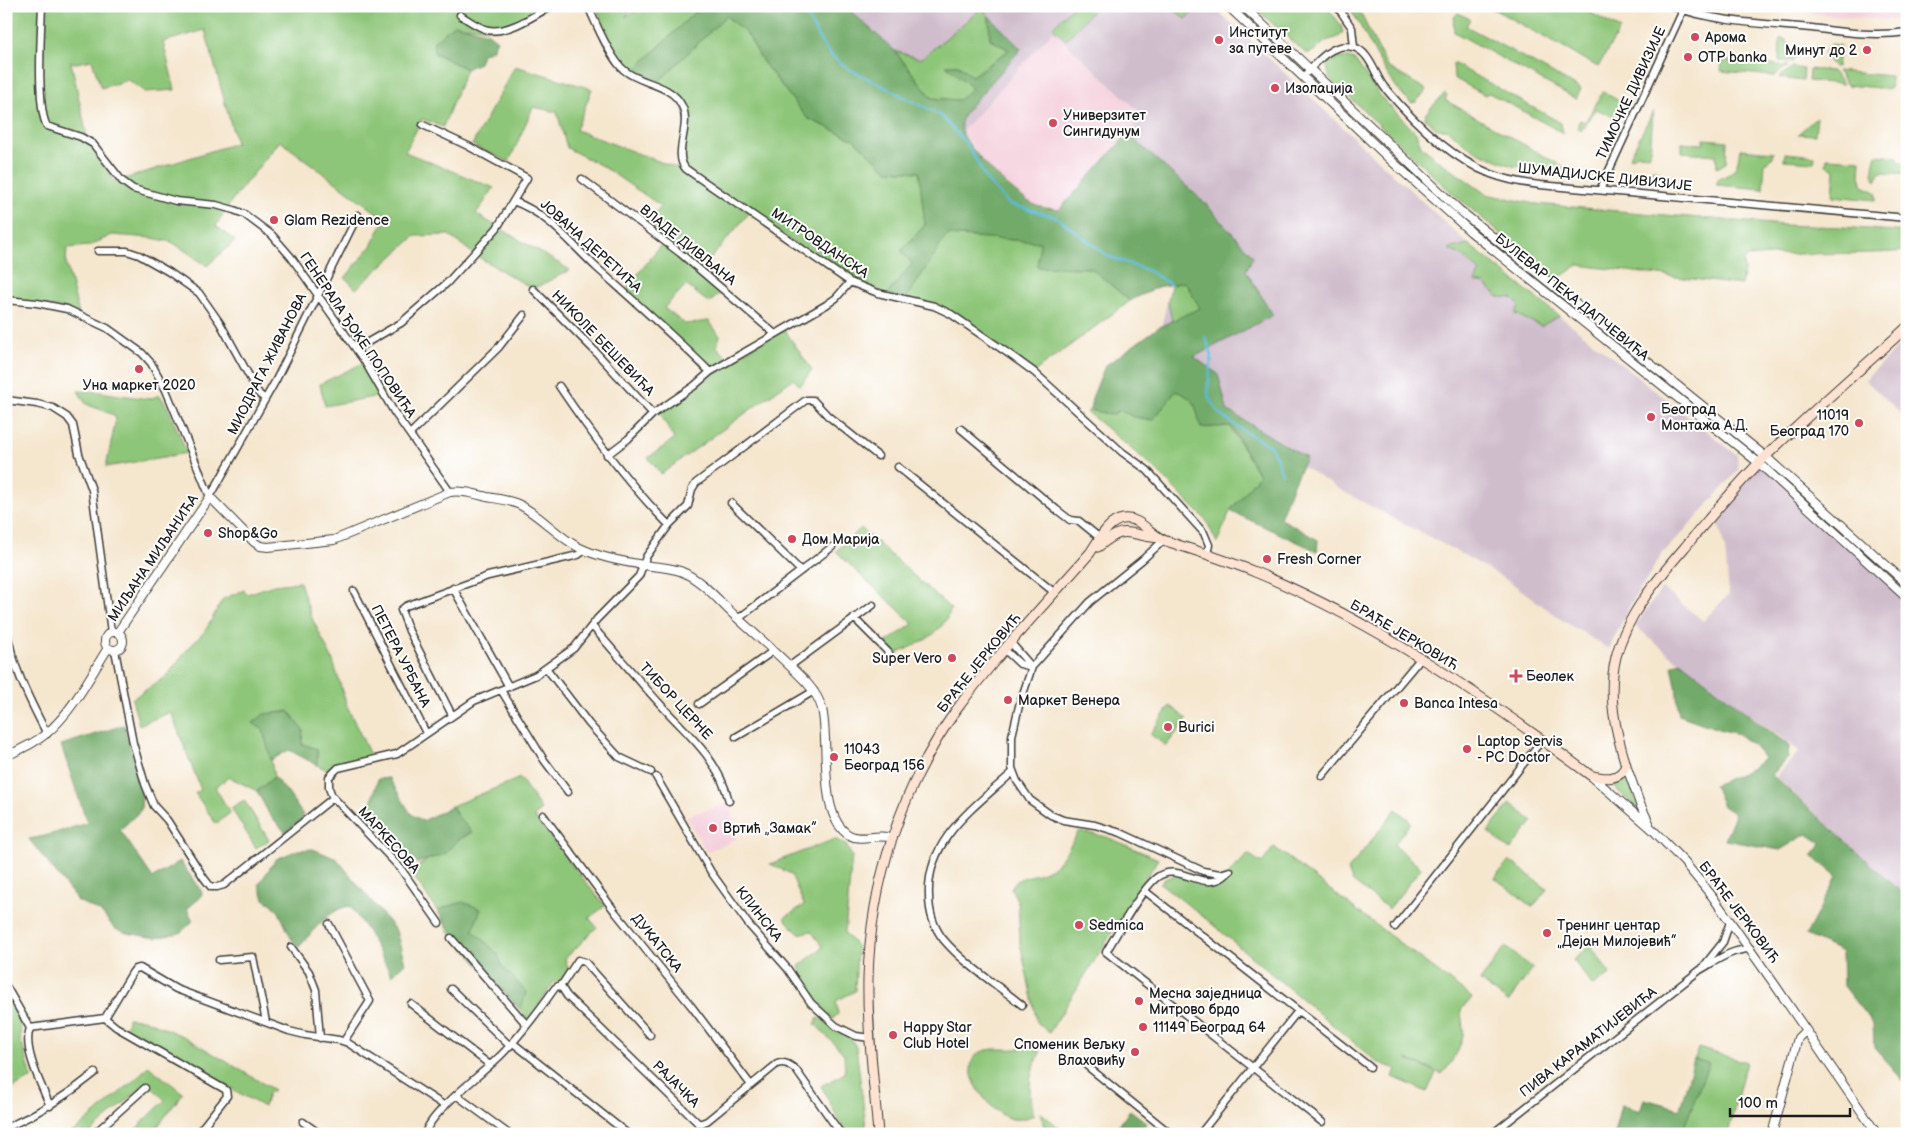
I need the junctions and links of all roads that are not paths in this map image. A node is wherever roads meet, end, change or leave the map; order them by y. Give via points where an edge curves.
1 (42, 6) edge
2 (552, 6) edge
3 (588, 6) edge
4 (1228, 6) edge
5 (1243, 6) edge
6 (1336, 6) edge
7 (1672, 6) edge
8 (1684, 8) edge
9 (460, 15) dead end
10 (1907, 32) edge
11 (1354, 47) junction
12 (1310, 69) junction
13 (1303, 77) junction
14 (423, 125) dead end
15 (582, 179) dead end
16 (1600, 190) junction
17 (513, 201) junction
18 (358, 215) dead end
19 (1907, 218) edge
20 (98, 251) dead end
21 (850, 282) junction
22 (533, 289) dead end
23 (317, 295) junction
24 (6, 300) edge
25 (524, 315) dead end
26 (1907, 327) edge
27 (774, 334) junction
28 (356, 349) junction
29 (710, 372) junction
30 (559, 386) dead end
31 (265, 399) junction
32 (6, 400) edge
33 (653, 414) junction
34 (961, 429) dead end
35 (410, 434) junction
36 (607, 455) junction
37 (878, 456) dead end
38 (1762, 460) junction
39 (898, 467) dead end
40 (450, 492) junction
41 (210, 497) junction
42 (732, 503) dead end
43 (669, 525) junction
44 (1100, 538) junction
45 (1162, 539) junction
46 (832, 547) dead end
47 (585, 550) junction
48 (1090, 553) junction
49 (1206, 554) junction
50 (642, 564) junction
51 (801, 571) junction
52 (1907, 584) edge
53 (454, 588) junction
54 (354, 591) dead end
55 (1055, 593) junction
56 (1907, 598) edge
57 (873, 605) dead end
58 (854, 618) junction
59 (738, 619) junction
60 (6, 625) edge
61 (592, 626) junction
62 (114, 632) junction
63 (1008, 647) junction
64 (112, 649) junction
65 (773, 651) junction
66 (889, 653) dead end
67 (1420, 659) junction
68 (790, 666) junction
69 (1032, 667) junction
70 (547, 669) junction
71 (509, 687) junction
72 (501, 690) junction
73 (814, 691) junction
74 (699, 704) dead end
75 (452, 715) junction
76 (426, 733) junction
77 (47, 734) junction
78 (736, 737) dead end
79 (1542, 740) junction
80 (6, 756) edge
81 (1626, 765) junction
82 (1013, 772) junction
83 (1590, 775) junction
84 (1322, 776) dead end
85 (568, 792) dead end
86 (333, 798) junction
87 (729, 801) dead end
88 (543, 815) dead end
89 (1652, 829) junction
90 (893, 838) junction
91 (1145, 891) junction
92 (1730, 922) junction
93 (439, 923) dead end
94 (329, 924) dead end
95 (1395, 927) dead end
96 (451, 938) dead end
97 (291, 947) dead end
98 (1751, 950) junction
99 (219, 960) dead end
100 (1700, 970) junction
101 (6, 986) edge
102 (560, 986) junction
103 (451, 990) dead end
104 (411, 1004) dead end
105 (1022, 1005) dead end
106 (1298, 1011) junction
107 (105, 1018) junction
108 (266, 1022) junction
109 (527, 1025) junction
110 (30, 1028) junction
111 (1806, 1030) junction
112 (650, 1035) dead end
113 (320, 1038) junction
114 (870, 1038) junction
115 (344, 1041) junction
116 (512, 1044) junction
117 (490, 1065) junction
118 (1087, 1066) dead end
119 (1253, 1067) junction
120 (1370, 1068) dead end
121 (95, 1073) dead end
122 (751, 1085) junction
123 (145, 1088) dead end
124 (456, 1095) junction
125 (50, 1106) junction
126 (445, 1106) junction
127 (303, 1122) dead end
128 (1322, 1122) dead end
129 (6, 1128) edge
130 (94, 1134) edge
131 (197, 1134) edge
132 (320, 1134) edge
133 (425, 1134) edge
134 (509, 1134) edge
135 (628, 1134) edge
136 (758, 1134) edge
137 (768, 1134) edge
138 (841, 1134) edge
139 (878, 1134) edge
140 (1171, 1134) edge
141 (1200, 1134) edge
142 (1492, 1134) edge
143 (1772, 1134) edge
144 (1877, 1134) edge

1 - 23 street, ГЕНЕРАЛА ЂОКЕ ПОПОВИЋА via 42,102 47,126 93,144 122,181 133,189 176,201 225,207 244,214 280,244
2 - 9 street via 518,24 495,30 484,29
3 - 21 street, МИТРОВДАНСКА via 620,67 671,93 682,104 686,122 681,159 686,169
4 - 13 street, БУЛЕВАР ПЕКА ДАПЧЕВИЋА
5 - 12 street, БУЛЕВАР ПЕКА ДАПЧЕВИЋА
6 - 11 street, ШУМАДИЈСКЕ ДИВИЗИЈЕ via 1352,28
7 - 8 street
8 - 10 street via 1744,21 1836,31 1887,35
8 - 16 street, ТИМОЧКЕ ДИВИЗИЈЕ
11 - 12 street via 1334,49
11 - 16 street, ШУМАДИЈСКЕ ДИВИЗИЈЕ via 1364,54 1383,86 1402,107 1443,145 1475,167 1524,183
12 - 13 street
12 - 38 street, БУЛЕВАР ПЕКА ДАПЧЕВИЋА via 1458,209
13 - 38 street, БУЛЕВАР ПЕКА ДАПЧЕВИЋА via 1471,232
14 - 17 street via 527,178
15 - 27 street, ВЛАДЕ ДИВЉАНА via 675,249
16 - 19 street, ШУМАДИЈСКЕ ДИВИЗИЈЕ
17 - 28 street via 497,228 447,283 401,323
17 - 29 street, ЈОВАНА ДЕРЕТИЋА via 543,216
18 - 23 street, МИОДРАГА ЖИВАНОВА
20 - 31 street via 138,255 199,293
21 - 27 street via 826,305
21 - 49 street, МИТРОВДАНСКА via 878,293 934,306 951,314 1019,361 1157,480 1204,533 1209,545
22 - 33 street, НИКОЛЕ БЕШЕВИЋА
23 - 28 street, ГЕНЕРАЛА ЂОКЕ ПОПОВИЋА
23 - 31 street, МИОДРАГА ЖИВАНОВА
24 - 41 street via 37,303 73,312 112,331 145,356 166,390
25 - 35 street via 499,347
26 - 38 main road
27 - 29 street
28 - 35 street, ГЕНЕРАЛА ЂОКЕ ПОПОВИЋА
29 - 33 street
30 - 36 street
31 - 41 street, МИОДРАГА ЖИВАНОВА
32 - 62 street via 53,408 67,416 73,425 78,454 92,490
33 - 36 street, НИКОЛЕ БЕШЕВИЋА
34 - 44 street via 1064,516 1079,521
35 - 40 street, ГЕНЕРАЛА ЂОКЕ ПОПОВИЋА
36 - 43 street
37 - 43 street via 808,399 696,483 688,506
38 - 52 street, БУЛЕВАР ПЕКА ДАПЧЕВИЋА
38 - 56 street, БУЛЕВАР ПЕКА ДАПЧЕВИЋА
38 - 81 main road via 1654,584 1635,612 1619,647 1614,669 1613,708
39 - 55 street
40 - 41 street via 334,540 268,547 254,542
40 - 47 street via 477,494 519,505
41 - 62 street, МИЉАНА МИЉАНИЋА
42 - 51 street
43 - 50 street
44 - 45 main road, БРАЋЕ ЈЕРКОВИЋ via 1117,521 1130,519
44 - 48 main road, БРАЋЕ ЈЕРКОВИЋ
45 - 48 main road, БРАЋЕ ЈЕРКОВИЋ via 1122,532
45 - 49 main road, БРАЋЕ ЈЕРКОВИЋ
45 - 69 street via 1142,560 1090,602
46 - 51 street
47 - 50 street
47 - 53 street via 578,555 488,576
48 - 55 main road, БРАЋЕ ЈЕРКОВИЋ
49 - 67 main road, БРАЋЕ ЈЕРКОВИЋ via 1256,572 1307,596
50 - 59 street via 685,573
50 - 61 street via 639,576
51 - 59 street
53 - 71 street
53 - 75 street via 401,610
54 - 76 street, ПЕТЕРА УРБАНА
55 - 63 main road, БРАЋЕ ЈЕРКОВИЋ
57 - 58 street
58 - 66 street
58 - 68 street
59 - 65 street
60 - 77 street via 14,664
61 - 70 street via 574,648
61 - 87 street, ТИБОР ЦЕРНЕ via 705,751 720,774
62 - 64 street via 105,639
62 - 64 street via 123,638 123,643 120,648
63 - 69 street via 1020,664
63 - 90 main road, БРАЋЕ ЈЕРКОВИЋ via 961,704 928,755
64 - 77 street
64 - 86 street via 148,794 211,887 224,885
65 - 68 street
65 - 74 street
67 - 79 main road, БРАЋЕ ЈЕРКОВИЋ
67 - 84 street
68 - 73 street
69 - 82 street via 1012,736
70 - 71 street
70 - 114 street, КЛИНСКА via 619,757 653,774 711,872 749,924 788,968 811,1003 836,1026 856,1036
71 - 72 street
72 - 75 street
72 - 85 street
73 - 78 street
73 - 90 street via 822,710 827,779 836,822 856,838 880,835
75 - 76 street
76 - 86 street via 391,756 346,765 332,773 329,788
77 - 80 street
79 - 83 main road, БРАЋЕ ЈЕРКОВИЋ
79 - 95 street
81 - 83 main road via 1622,773 1613,778
81 - 89 street
82 - 91 street via 1030,800 1051,815 1121,832 1213,874 1230,871 1213,882 1185,874 1162,875 1155,878
82 - 105 street via 947,834 928,882 932,920 938,931 958,954
83 - 89 street, БРАЋЕ ЈЕРКОВИЋ
86 - 93 street, МАРКЕСОВА via 401,869
88 - 122 street, ДУКАТСКА
89 - 92 street, БРАЋЕ ЈЕРКОВИЋ via 1688,868
90 - 114 main road, БРАЋЕ ЈЕРКОВИЋ via 883,870 871,942 868,978
91 - 106 street
91 - 119 street via 1106,952
92 - 98 street, БРАЋЕ ЈЕРКОВИЋ
92 - 100 street, ПИВА КАРАМАТИЈЕВИЋА via 1723,942
94 - 115 street via 370,1001
96 - 109 street
97 - 113 street via 309,972 316,990
98 - 100 street, ПИВА КАРАМАТИЈЕВИЋА via 1732,952
98 - 111 street, БРАЋЕ ЈЕРКОВИЋ
99 - 108 street via 253,957
100 - 142 street, ПИВА КАРАМАТИЈЕВИЋА
101 - 110 street
102 - 109 street via 555,988
102 - 112 street via 576,961 583,960
102 - 122 street, РАЈАЧКА via 699,1124 707,1122
103 - 116 street
104 - 117 street
106 - 119 street
106 - 120 street
107 - 108 street via 132,973 140,968 176,989
107 - 110 street
107 - 131 street via 227,1093
108 - 113 street
109 - 116 street
110 - 125 street via 28,1049
111 - 143 street via 1798,1038
111 - 144 street, БРАЋЕ ЈЕРКОВИЋ
113 - 115 street
114 - 139 main road, БРАЋЕ ЈЕРКОВИЋ
115 - 126 street
116 - 117 street
116 - 135 street
117 - 124 street
118 - 140 street
119 - 128 street
119 - 141 street
121 - 125 street
122 - 138 street, РАЈАЧКА via 777,1064 787,1063 808,1084
123 - 130 street
124 - 126 street
124 - 134 street
125 - 129 street
126 - 133 street
127 - 132 street
136 - 137 street

